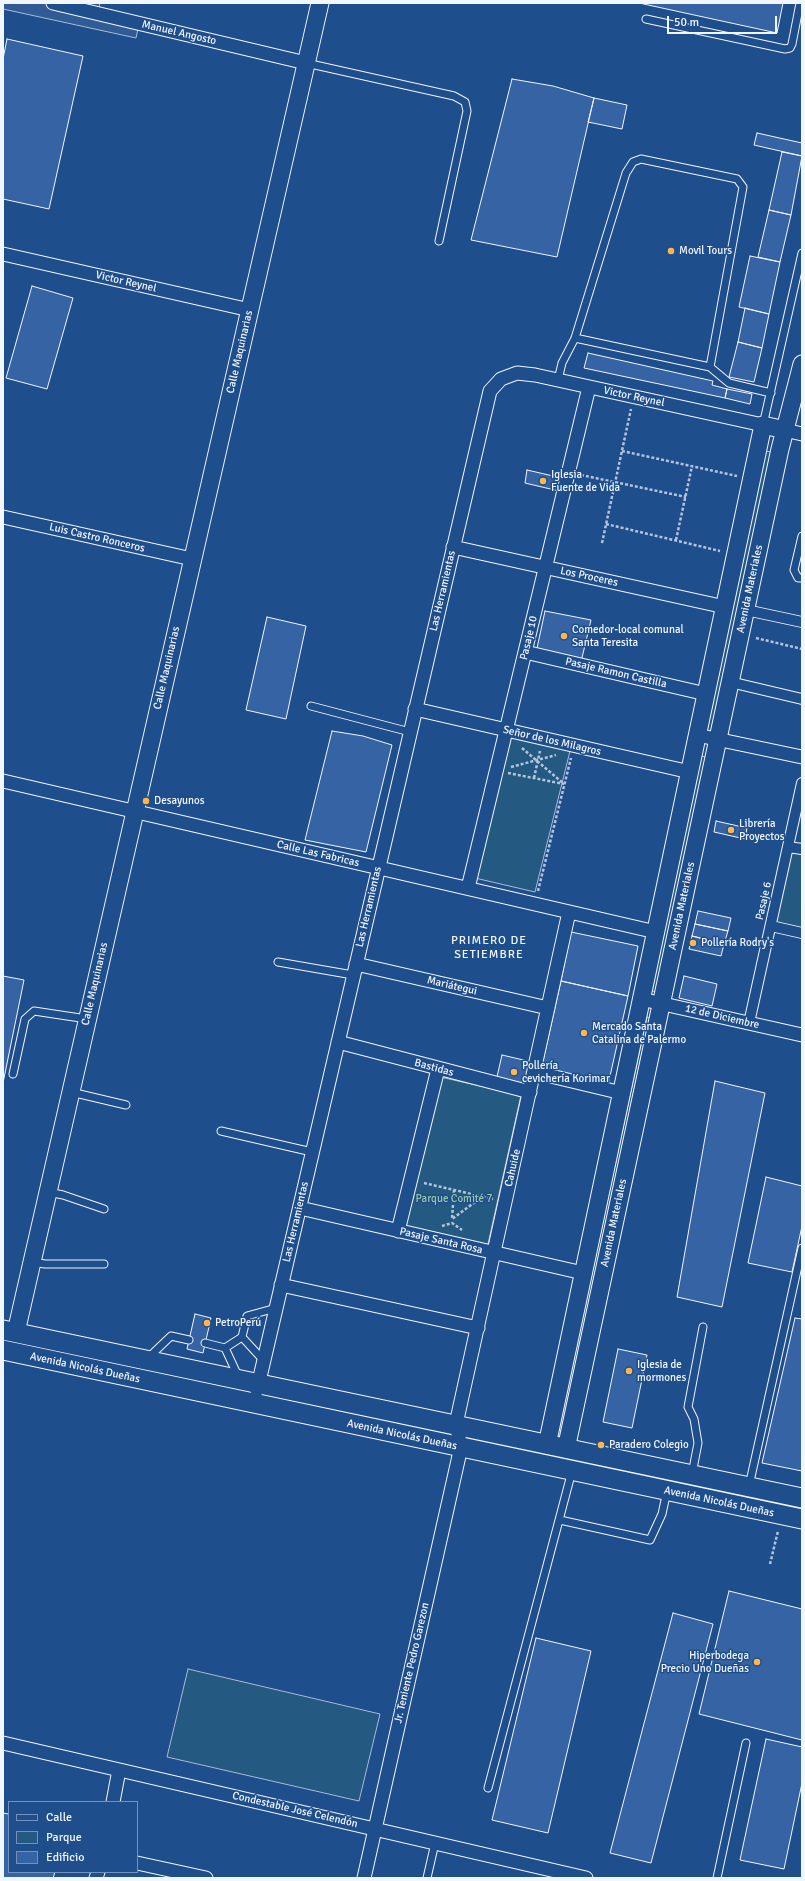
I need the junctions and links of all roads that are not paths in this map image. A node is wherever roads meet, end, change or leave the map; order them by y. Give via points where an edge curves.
1 (53, 3) edge
2 (320, 3) edge
3 (800, 3) edge
4 (646, 19) dead end
5 (306, 63) junction
6 (439, 241) dead end
7 (802, 253) edge
8 (3, 254) edge
9 (250, 310) junction
10 (575, 338) junction
11 (802, 364) edge
12 (710, 368) junction
13 (558, 380) junction
14 (589, 387) junction
15 (771, 393) junction
16 (485, 410) joint
17 (763, 425) junction
18 (785, 430) junction
19 (802, 434) edge
20 (3, 517) edge
21 (802, 536) edge
22 (453, 547) junction
23 (192, 559) junction
24 (545, 568) junction
25 (802, 578) edge
26 (725, 607) junction
27 (746, 610) junction
28 (802, 622) edge
29 (525, 652) junction
30 (730, 682) junction
31 (706, 694) junction
32 (802, 699) edge
33 (311, 706) dead end
34 (415, 709) junction
35 (410, 732) junction
36 (506, 732) junction
37 (698, 734) junction
38 (718, 739) junction
39 (802, 757) edge
40 (690, 772) junction
41 (3, 781) edge
42 (802, 783) edge
43 (135, 811) junction
44 (788, 846) junction
45 (802, 850) edge
46 (378, 868) junction
47 (468, 888) junction
48 (569, 912) junction
49 (771, 926) junction
50 (656, 932) junction
51 (802, 933) edge
52 (278, 962) dead end
53 (355, 969) junction
54 (641, 999) junction
55 (662, 1003) junction
56 (548, 1008) junction
57 (87, 1019) junction
58 (749, 1023) junction
59 (802, 1035) edge
60 (338, 1042) junction
61 (438, 1069) junction
62 (534, 1072) junction
63 (13, 1074) dead end
64 (70, 1092) junction
65 (530, 1092) junction
66 (622, 1092) junction
67 (126, 1105) dead end
68 (221, 1131) dead end
69 (312, 1152) junction
70 (48, 1192) junction
71 (300, 1208) junction
72 (104, 1209) dead end
73 (398, 1231) junction
74 (802, 1248) edge
75 (494, 1253) junction
76 (32, 1262) junction
77 (104, 1264) dead end
78 (583, 1273) junction
79 (282, 1285) junction
80 (276, 1308) junction
81 (703, 1327) dead end
82 (478, 1328) junction
83 (9, 1331) edge
84 (242, 1338) junction
85 (189, 1340) dead end
86 (205, 1343) dead end
87 (225, 1348) junction
88 (3, 1350) edge
89 (139, 1359) junction
90 (264, 1361) junction
91 (129, 1377) junction
92 (239, 1380) junction
93 (259, 1384) junction
94 (254, 1404) junction
95 (456, 1424) junction
96 (547, 1445) junction
97 (461, 1447) junction
98 (566, 1449) junction
99 (572, 1471) junction
100 (692, 1474) junction
101 (748, 1486) junction
102 (667, 1491) junction
103 (802, 1498) edge
104 (802, 1519) edge
105 (560, 1520) junction
106 (3, 1743) edge
107 (746, 1743) dead end
108 (119, 1770) junction
109 (488, 1788) dead end
110 (113, 1801) edge
111 (375, 1829) junction
112 (435, 1843) junction
113 (138, 1863) edge
114 (180, 1875) edge
115 (206, 1878) edge
116 (364, 1878) edge
117 (427, 1878) edge
118 (586, 1878) edge
119 (717, 1878) edge

1 - 5 street, Manuel Angosto
2 - 5 street, Calle Maquinarias
3 - 4 lane via 792,44 790,48 785,49
5 - 6 lane via 454,96 465,102 466,116
5 - 9 street, Calle Maquinarias
7 - 15 lane
8 - 9 street, Victor Reynel
9 - 23 street, Calle Maquinarias
10 - 12 lane
10 - 12 lane via 626,173 633,162 641,159 737,179 743,186 742,197
10 - 13 lane via 562,363
11 - 18 street, Avenida Materiales
12 - 15 lane via 729,383
13 - 14 street, Victor Reynel
13 - 16 street, Victor Reynel via 517,373 501,379 490,391
14 - 17 street, Victor Reynel
14 - 24 street, Pasaje 10
15 - 17 lane
16 - 22 street, Las Herramientas
17 - 18 street, Victor Reynel
17 - 26 street, Avenida Materiales
18 - 19 street, Victor Reynel
18 - 27 street, Avenida Materiales
20 - 23 street, Luis Castro Ronceros
21 - 25 lane via 794,570 798,578
22 - 24 street, Los Proceres
22 - 34 street, Las Herramientas
23 - 43 street, Calle Maquinarias
24 - 26 street, Los Proceres
24 - 29 street, Pasaje 10
26 - 31 street, Avenida Materiales
27 - 28 street
27 - 30 street, Avenida Materiales
29 - 31 street, Pasaje Ramon Castilla
29 - 36 street, Pasaje 10
30 - 32 street
30 - 38 street, Avenida Materiales
31 - 37 street, Avenida Materiales
33 - 35 lane
34 - 35 street, Las Herramientas
34 - 36 street, Señor de los Milagros
35 - 46 street, Las Herramientas
36 - 40 street, Señor de los Milagros
36 - 47 street, Pasaje 10
37 - 38 street
37 - 40 street, Avenida Materiales
38 - 39 street
38 - 55 street, Avenida Materiales
40 - 50 street, Avenida Materiales
41 - 43 street, Calle Las Fabricas
42 - 44 street, Pasaje 6
43 - 46 street, Calle Las Fabricas
43 - 57 street, Calle Maquinarias
44 - 45 street
44 - 49 street, Pasaje 6
46 - 47 street, Calle Las Fabricas
46 - 53 street, Las Herramientas
47 - 48 street, Calle Las Fabricas
48 - 50 street, Calle Las Fabricas
48 - 56 street, Cahuide
49 - 51 street
49 - 58 street, Pasaje 6
50 - 54 street, Avenida Materiales
52 - 53 lane
53 - 56 street, Mariátegui
53 - 60 street, Las Herramientas
54 - 55 street, 12 de Diciembre
54 - 66 street, Avenida Materiales
55 - 58 street, 12 de Diciembre
55 - 98 street, Avenida Materiales
56 - 62 street, Cahuide
57 - 63 lane via 34,1011 25,1019
57 - 64 street, Calle Maquinarias
58 - 59 street, 12 de Diciembre
60 - 61 street, Bastidas
60 - 69 street, Las Herramientas
61 - 65 street, Bastidas
61 - 73 street
62 - 65 street, Cahuide
62 - 66 street
64 - 67 lane
64 - 70 street, Calle Maquinarias
65 - 75 street, Cahuide
66 - 78 street, Avenida Materiales
68 - 69 lane
69 - 71 street, Las Herramientas
70 - 72 lane
70 - 76 street, Calle Maquinarias
71 - 73 street, Pasaje Santa Rosa
71 - 79 street, Las Herramientas
73 - 75 street, Pasaje Santa Rosa
74 - 101 lane
75 - 78 street, Pasaje Santa Rosa
75 - 82 street, Cahuide
76 - 77 lane
76 - 83 street, Calle Maquinarias
78 - 96 street, Avenida Materiales
79 - 80 street, Las Herramientas
79 - 82 street
80 - 84 lane via 247,1316
80 - 90 street, Las Herramientas
81 - 100 lane via 688,1407 694,1419 698,1443
82 - 95 street, Cahuide
83 - 89 main road, Avenida Nicolás Dueñas
84 - 87 lane
84 - 90 lane
85 - 89 lane via 171,1336
86 - 87 lane
87 - 92 lane
88 - 91 main road, Avenida Nicolás Dueñas
89 - 91 main road
89 - 92 main road, Avenida Nicolás Dueñas
90 - 93 street, Las Herramientas
91 - 94 main road, Avenida Nicolás Dueñas
92 - 93 main road, Avenida Nicolás Dueñas
93 - 94 street, Las Herramientas
93 - 95 main road, Avenida Nicolás Dueñas
94 - 97 main road, Avenida Nicolás Dueñas
95 - 96 main road, Avenida Nicolás Dueñas
95 - 97 street
96 - 98 main road, Avenida Nicolás Dueñas
97 - 99 main road, Avenida Nicolás Dueñas
97 - 111 street, Jr. Teniente Pedro Garezon
98 - 100 main road, Avenida Nicolás Dueñas
99 - 102 main road, Avenida Nicolás Dueñas
99 - 105 lane
100 - 101 main road, Avenida Nicolás Dueñas
101 - 103 main road, Avenida Nicolás Dueñas
102 - 104 main road, Avenida Nicolás Dueñas
102 - 105 lane via 662,1514 650,1540
105 - 109 lane
106 - 108 street, Condestable José Celendón
107 - 119 lane
108 - 110 street
108 - 111 street, Condestable José Celendón
111 - 112 street, Condestable José Celendón
111 - 116 street, Jr. Teniente Pedro Garezon
112 - 117 lane
112 - 118 street, Condestable José Celendón
113 - 114 street
114 - 115 street

